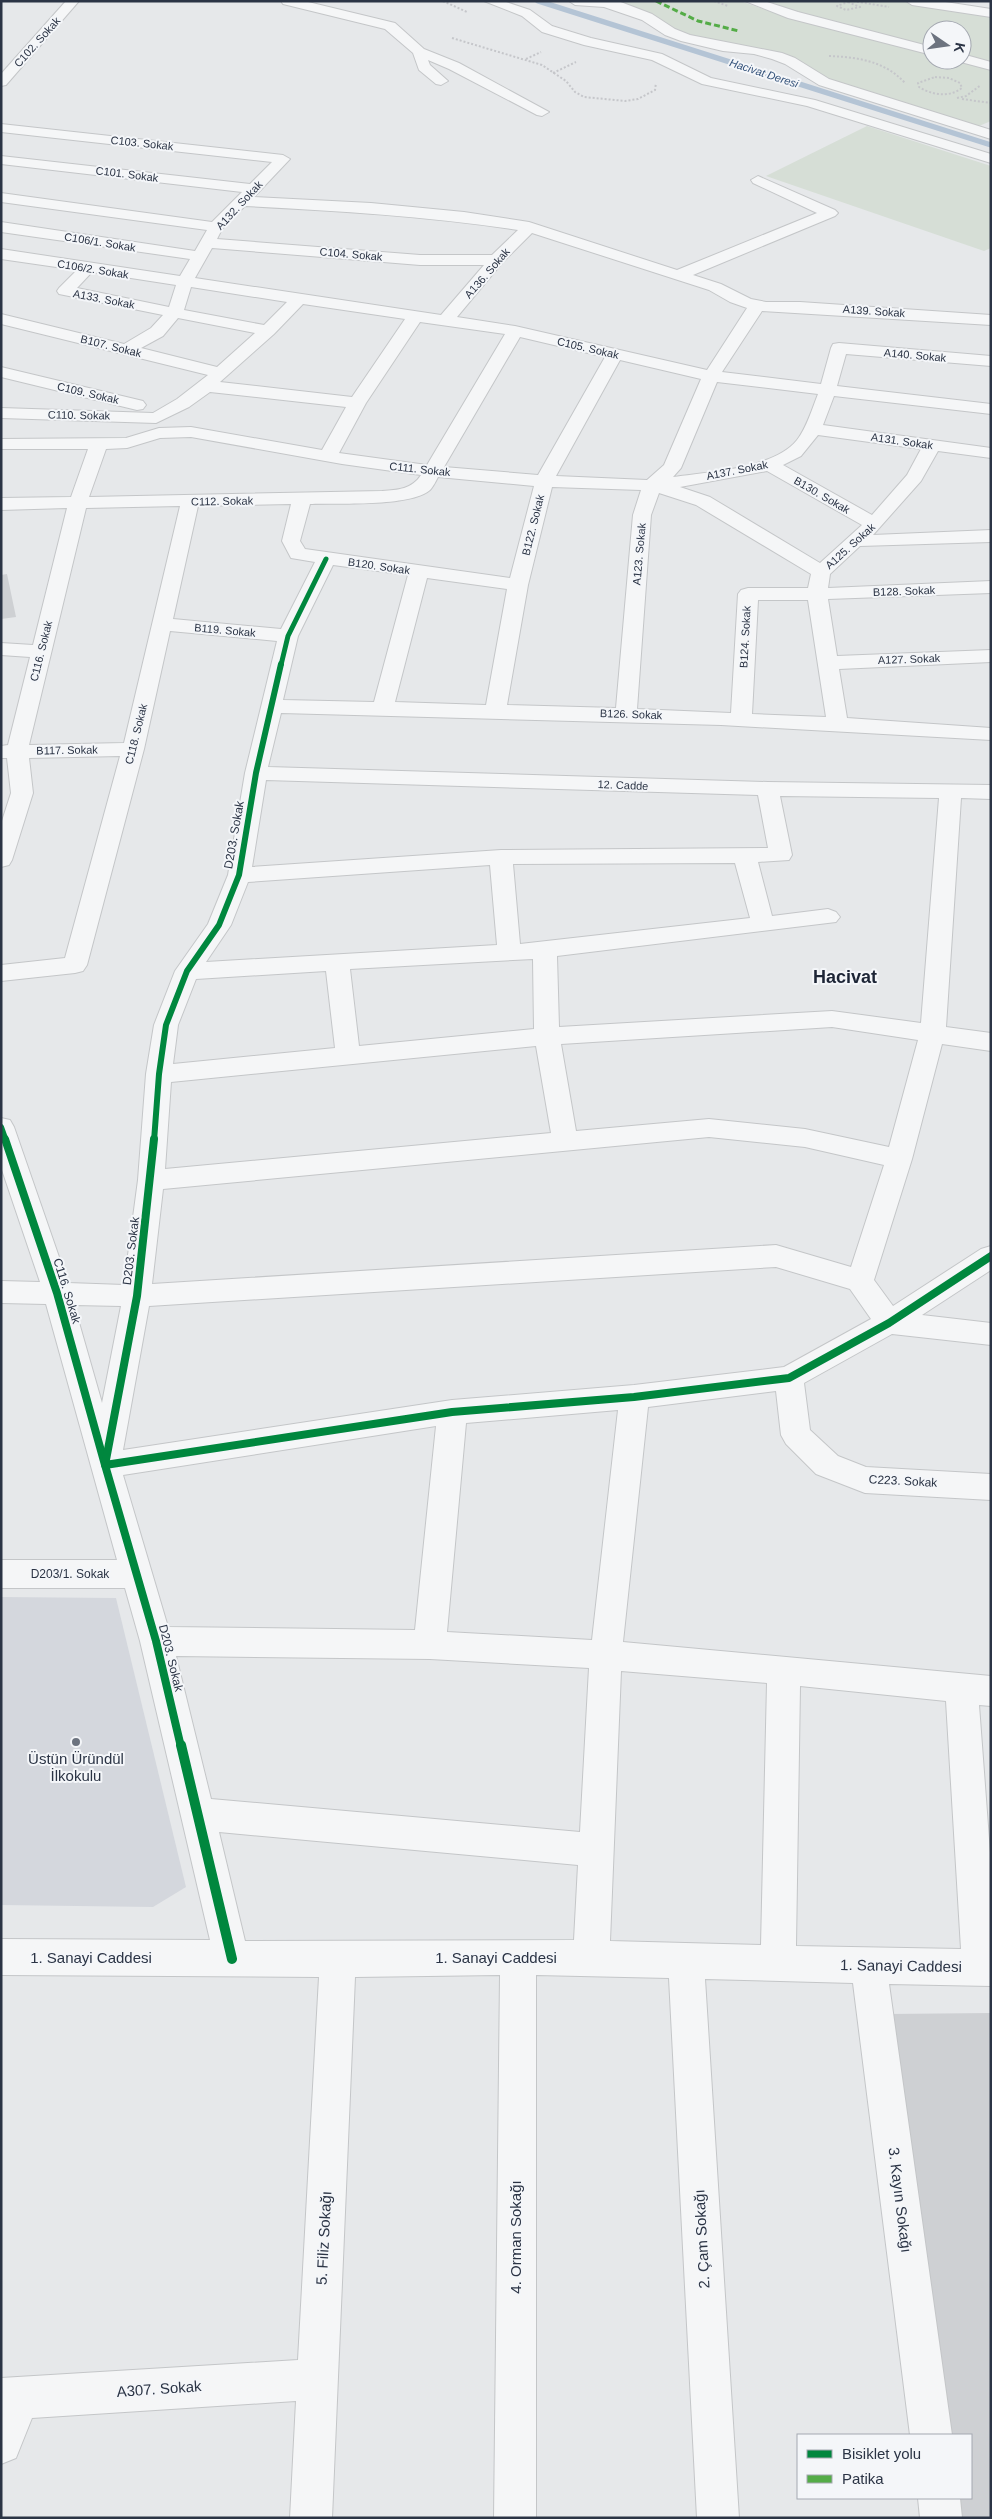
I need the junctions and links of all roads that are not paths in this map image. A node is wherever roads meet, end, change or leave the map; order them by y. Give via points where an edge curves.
1 (73, 1) edge
2 (287, 1) edge
3 (490, 1) edge
4 (575, 1) edge
5 (751, 1) edge
6 (609, 2) edge
7 (919, 2) edge
8 (991, 13) edge
9 (922, 48) edge
10 (419, 52) junction
11 (9, 55) dead end
12 (24, 56) junction
13 (972, 61) edge
14 (991, 66) edge
15 (441, 81) dead end
16 (1, 82) edge
17 (542, 112) dead end
18 (1, 128) edge
19 (989, 133) edge
20 (283, 159) joint
21 (991, 159) edge
22 (1, 160) edge
23 (758, 180) dead end
24 (253, 189) junction
25 (1, 197) edge
26 (240, 201) junction
27 (529, 226) junction
28 (1, 227) edge
29 (216, 227) junction
30 (203, 250) junction
31 (1, 254) edge
32 (496, 260) junction
33 (88, 268) junction
34 (678, 275) junction
35 (185, 282) junction
36 (299, 299) junction
37 (757, 306) junction
38 (175, 312) junction
39 (416, 316) junction
40 (1, 319) edge
41 (446, 320) junction
42 (991, 320) edge
43 (268, 331) junction
44 (515, 332) junction
45 (839, 348) joint
46 (126, 350) junction
47 (615, 354) junction
48 (991, 361) edge
49 (1, 372) edge
50 (220, 373) junction
51 (710, 376) junction
52 (206, 386) junction
53 (827, 392) junction
54 (357, 404) junction
55 (991, 409) edge
56 (1, 413) edge
57 (158, 426) junction
58 (812, 429) junction
59 (1, 444) edge
60 (98, 444) junction
61 (932, 445) junction
62 (991, 453) edge
63 (328, 456) junction
64 (770, 465) junction
65 (432, 471) junction
66 (544, 481) junction
67 (652, 485) junction
68 (302, 499) junction
69 (190, 502) junction
70 (78, 503) junction
71 (1, 504) edge
72 (874, 524) junction
73 (991, 536) edge
74 (855, 541) junction
75 (326, 559) junction
76 (419, 571) junction
77 (821, 572) junction
78 (518, 585) junction
79 (991, 587) edge
80 (817, 594) junction
81 (162, 624) junction
82 (288, 636) junction
83 (1, 649) edge
84 (41, 651) junction
85 (991, 656) edge
86 (827, 662) junction
87 (270, 706) junction
88 (382, 708) junction
89 (495, 711) junction
90 (626, 714) junction
91 (741, 718) junction
92 (837, 722) junction
93 (991, 734) edge
94 (133, 749) junction
95 (9, 752) edge
96 (256, 773) junction
97 (768, 789) junction
98 (991, 792) edge
99 (950, 793) junction
100 (745, 856) junction
101 (501, 857) junction
102 (1, 860) edge
103 (239, 875) junction
104 (828, 917) dead end
105 (763, 925) junction
106 (545, 950) junction
107 (509, 951) junction
108 (337, 963) junction
109 (187, 971) junction
110 (1, 973) edge
111 (932, 1032) junction
112 (547, 1036) junction
113 (991, 1042) edge
114 (348, 1056) junction
115 (159, 1074) junction
116 (1, 1127) edge
117 (565, 1140) junction
118 (899, 1159) junction
119 (151, 1180) junction
120 (991, 1256) edge
121 (860, 1281) junction
122 (1, 1292) edge
123 (57, 1293) junction
124 (137, 1296) junction
125 (889, 1323) junction
126 (991, 1334) edge
127 (789, 1378) junction
128 (634, 1397) junction
129 (452, 1412) junction
130 (105, 1464) junction
131 (991, 1488) edge
132 (1, 1574) edge
133 (138, 1574) junction
134 (156, 1641) junction
135 (430, 1644) junction
136 (606, 1655) junction
137 (784, 1670) junction
138 (976, 1691) edge
139 (197, 1814) junction
140 (596, 1850) junction
141 (1, 1957) edge
142 (518, 1957) junction
143 (232, 1959) junction
144 (338, 1959) junction
145 (591, 1960) junction
146 (686, 1961) junction
147 (778, 1964) junction
148 (869, 1965) junction
149 (985, 1968) edge
150 (317, 2379) junction
151 (11, 2399) edge
152 (931, 2434) edge
153 (1, 2443) edge
154 (939, 2499) edge
155 (311, 2518) edge
156 (515, 2518) edge
157 (718, 2518) edge
158 (941, 2518) edge

1 - 12 street, C102. Sokak
2 - 10 street via 390,26
3 - 21 street via 526,13 547,29 657,57 707,81 810,103
4 - 6 street
5 - 9 street
6 - 19 street via 647,17 686,38 777,56 824,82
7 - 8 street
10 - 15 street via 424,67
10 - 17 street via 454,66
11 - 12 street
12 - 16 street, C102. Sokak
13 - 14 street
18 - 20 street, C103. Sokak
20 - 24 street, A132. Sokak
22 - 24 street, C101. Sokak
23 - 34 street via 830,213
24 - 26 street, A132. Sokak
25 - 29 street
26 - 27 street, A139. Sokak via 464,216
26 - 29 street, A132. Sokak
27 - 32 street, A136. Sokak
27 - 34 street, A139. Sokak
28 - 30 street, C106/1. Sokak
29 - 30 street, A132. Sokak
30 - 32 street, C104. Sokak via 420,260
30 - 35 street, A132. Sokak
31 - 33 street, C106/2. Sokak
32 - 41 street, A136. Sokak
33 - 35 street, C106/2. Sokak
33 - 38 street, A133. Sokak via 65,291
34 - 37 street, A139. Sokak via 715,287 733,300
35 - 36 street, C105. Sokak
35 - 38 street
36 - 39 street, C105. Sokak
36 - 43 street
37 - 42 street, A139. Sokak via 800,306
37 - 51 street
38 - 43 street, A133. Sokak
38 - 46 street via 157,332
39 - 41 street, C105. Sokak
39 - 54 street
40 - 46 street, B107. Sokak
41 - 44 street, C105. Sokak
43 - 50 street
44 - 47 street, C105. Sokak
44 - 65 street, C112. Sokak
45 - 48 street, A140. Sokak
45 - 53 street, A137. Sokak
46 - 50 street, B107. Sokak
47 - 51 street, C105. Sokak
47 - 66 street, B122. Sokak
49 - 57 street, C109. Sokak via 149,409
50 - 52 street
51 - 53 street, C105. Sokak
51 - 67 street via 672,468
52 - 54 street
52 - 57 street
53 - 55 street, C105. Sokak
53 - 58 street, A137. Sokak
54 - 63 street
56 - 57 street, C110. Sokak
57 - 60 street, C111. Sokak via 127,443
57 - 63 street, C111. Sokak
58 - 61 street, A131. Sokak
58 - 64 street, A137. Sokak via 796,452
59 - 60 street, C111. Sokak
60 - 70 street, C116. Sokak
61 - 62 street, A131. Sokak
61 - 72 street, A125. Sokak via 915,477
63 - 65 street, C111. Sokak
64 - 67 street, A137. Sokak
64 - 72 street, B130. Sokak
65 - 66 street, C111. Sokak
65 - 68 street, C112. Sokak via 423,487 406,494
66 - 67 street, C111. Sokak
66 - 78 street, B122. Sokak
67 - 77 street, C111. Sokak via 683,491 703,501
67 - 90 street, A123. Sokak via 642,515
68 - 69 street, C112. Sokak
68 - 75 street, B120. Sokak via 292,541 298,554
69 - 70 street, C112. Sokak
69 - 81 street, C118. Sokak
70 - 71 street, C112. Sokak
70 - 84 street, C116. Sokak
72 - 74 street, A125. Sokak
73 - 74 street
74 - 77 street, A125. Sokak
75 - 76 street, B120. Sokak
75 - 82 street, D203. Sokak
76 - 78 street, B120. Sokak
76 - 88 street
77 - 80 street, A125. Sokak
78 - 89 street, B122. Sokak
79 - 80 street, B128. Sokak
80 - 86 street, A125. Sokak
80 - 91 street, B124. Sokak via 748,594
81 - 82 street, B119. Sokak
81 - 94 street, C118. Sokak
82 - 87 street, D203. Sokak
83 - 84 street
84 - 95 street, C116. Sokak
85 - 86 street, A127. Sokak
86 - 92 street, A125. Sokak
87 - 88 street, B126. Sokak
87 - 96 street, D203. Sokak
88 - 89 street, B126. Sokak
89 - 90 street, B126. Sokak
90 - 91 street, B126. Sokak
91 - 92 street, B126. Sokak
92 - 93 street, B126. Sokak
94 - 95 street, B117. Sokak
94 - 110 street, C118. Sokak via 75,965
95 - 102 street, C116. Sokak via 22,793
96 - 97 street, 12. Cadde
96 - 103 street, D203. Sokak
97 - 99 street, 12. Cadde
97 - 100 street via 781,855
98 - 99 street, 12. Cadde
99 - 111 street
100 - 101 street
100 - 105 street
101 - 103 street
101 - 107 street
103 - 109 street, D203. Sokak via 219,925
104 - 105 street
105 - 106 street
106 - 107 street
106 - 112 street
107 - 108 street
108 - 109 street
108 - 114 street
109 - 115 street, D203. Sokak via 166,1025
111 - 112 street via 832,1019
111 - 113 street
111 - 118 street
112 - 114 street
112 - 117 street
114 - 115 street
115 - 119 street, D203. Sokak
116 - 123 street, C116. Sokak
117 - 118 street via 710,1128 806,1138
117 - 119 street
118 - 121 street
119 - 124 street, D203. Sokak
120 - 125 street
121 - 124 street via 776,1256
121 - 125 street
122 - 123 street
123 - 124 street
123 - 130 street, C116. Sokak
124 - 130 street, D203. Sokak
125 - 126 street
125 - 127 street
127 - 128 street
127 - 131 street, C223. Sokak via 796,1435 827,1465 865,1480
128 - 129 street
128 - 136 street
129 - 130 street
129 - 135 street
130 - 133 street, D203. Sokak
132 - 133 street, D203/1. Sokak
133 - 134 street, D203. Sokak
134 - 135 street
134 - 139 street, D203. Sokak
135 - 136 street
136 - 137 street
136 - 140 street
137 - 138 street
137 - 147 street
138 - 149 street
139 - 140 street
139 - 143 street, D203. Sokak
140 - 145 street
141 - 143 street, 1. Sanayi Caddesi
142 - 144 street, 1. Sanayi Caddesi
142 - 145 street, 1. Sanayi Caddesi
142 - 156 street, 4. Orman Sokağı
143 - 144 street, 1. Sanayi Caddesi
144 - 150 street, 5. Filiz Sokağı
145 - 146 street, 1. Sanayi Caddesi
146 - 147 street, 1. Sanayi Caddesi
146 - 157 street, 2. Çam Sokağı
147 - 148 street, 1. Sanayi Caddesi
148 - 149 street, 1. Sanayi Caddesi
148 - 152 street, 3. Kayın Sokağı
150 - 151 street, A307. Sokak
150 - 155 street, 5. Filiz Sokağı
151 - 153 street
154 - 158 street

